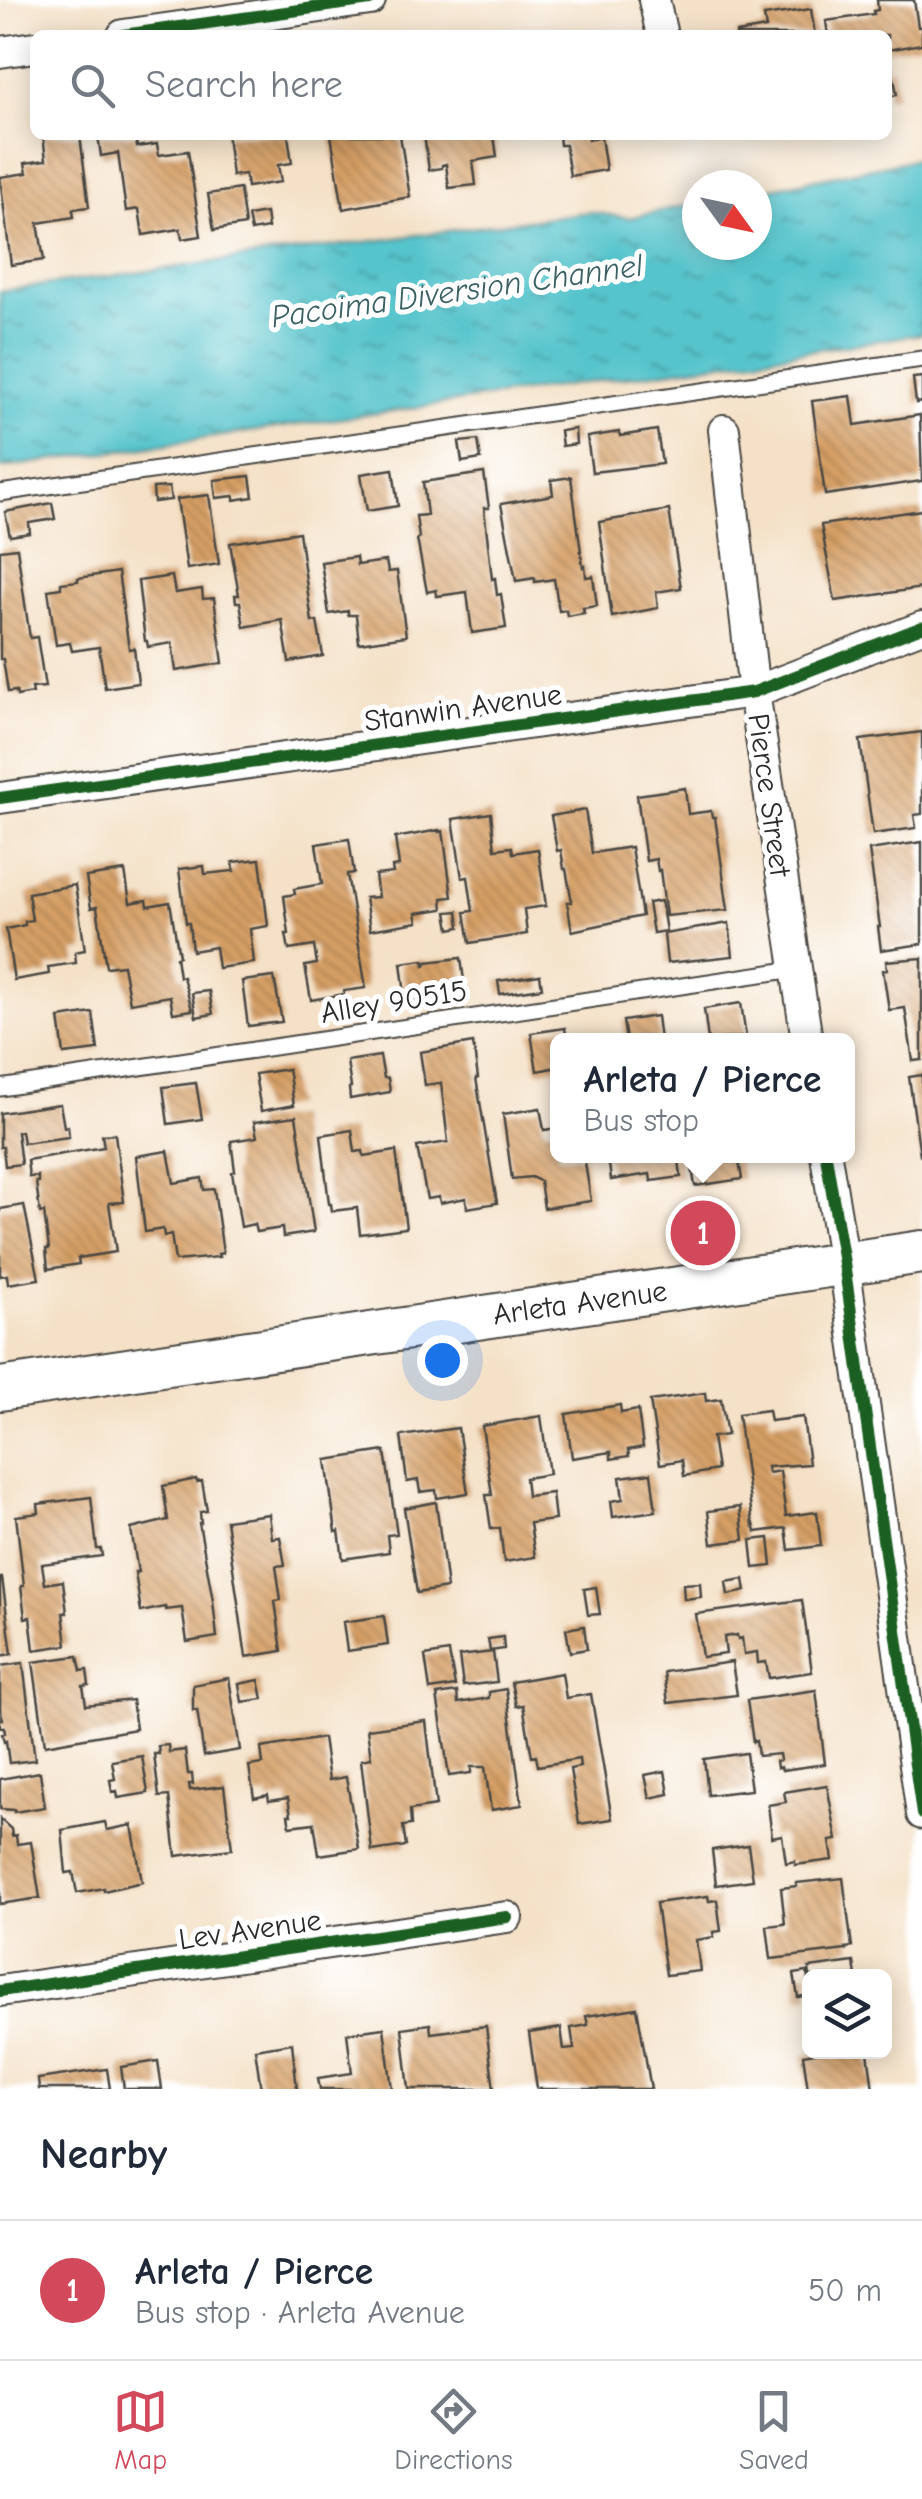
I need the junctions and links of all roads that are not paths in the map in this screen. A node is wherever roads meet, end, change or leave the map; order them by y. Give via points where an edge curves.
1 (370, 0) edge
2 (654, 0) edge
3 (158, 30) edge
4 (661, 30) edge
5 (30, 49) edge
6 (0, 52) edge
7 (922, 358) edge
8 (724, 430) dead end
9 (0, 493) edge
10 (922, 627) edge
11 (754, 692) junction
12 (0, 798) edge
13 (796, 969) junction
14 (806, 1033) edge
15 (0, 1088) edge
16 (827, 1163) edge
17 (922, 1252) edge
18 (844, 1263) junction
19 (0, 1389) edge
20 (922, 1814) edge
21 (507, 1918) dead end
22 (0, 1991) edge

1 - 3 street
2 - 4 street
5 - 6 street
7 - 9 lane
8 - 11 street, Pierce Street
10 - 11 street, Stanwin Avenue
11 - 12 street, Stanwin Avenue
11 - 13 street, Pierce Street
13 - 14 street, Pierce Street
13 - 15 lane, Alley 90515
16 - 18 street
17 - 18 main road, Arleta Avenue
18 - 19 main road, Arleta Avenue
18 - 20 street
21 - 22 street, Lev Avenue

